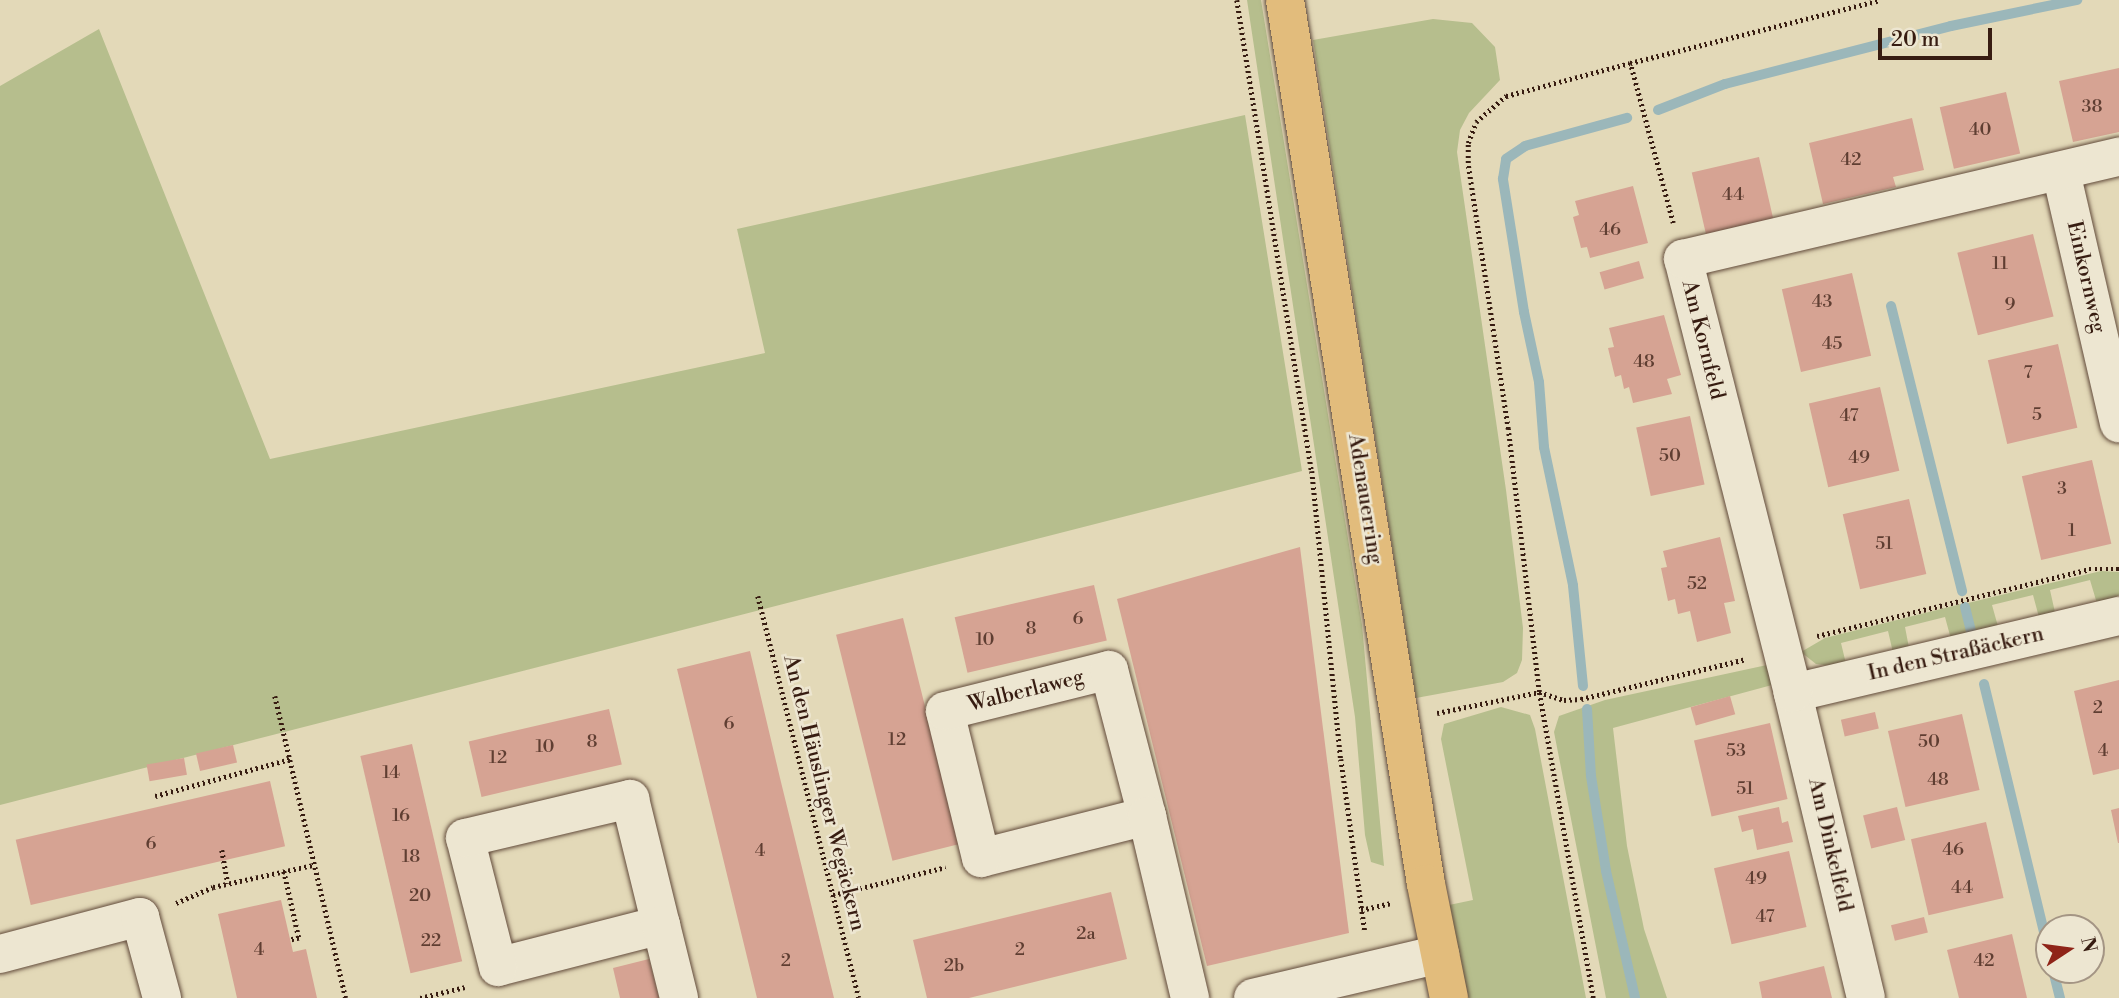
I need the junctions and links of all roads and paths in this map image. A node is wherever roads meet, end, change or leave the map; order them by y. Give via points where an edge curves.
1 (1237, 0) edge
2 (1285, 0) edge
3 (1880, 0) edge
4 (1630, 63) junction
5 (2119, 157) edge
6 (2062, 172) junction
7 (1682, 259) junction
8 (2119, 423) edge
9 (2119, 569) edge
10 (758, 596) dead end
11 (2119, 616) edge
12 (1782, 650) junction
13 (1539, 692) junction
14 (1793, 693) junction
15 (275, 696) dead end
16 (1432, 718) dead end
17 (290, 759) junction
18 (155, 796) dead end
19 (1147, 816) junction
20 (222, 850) dead end
21 (981, 858) junction
22 (313, 865) junction
23 (284, 871) junction
24 (228, 883) junction
25 (1429, 894) junction
26 (833, 895) junction
27 (186, 899) dead end
28 (1361, 910) junction
29 (661, 925) junction
30 (290, 940) dead end
31 (0, 954) edge
32 (1440, 954) junction
33 (498, 967) junction
34 (1373, 969) junction
35 (162, 998) edge
36 (346, 998) edge
37 (420, 998) edge
38 (679, 998) edge
39 (859, 998) edge
40 (1190, 998) edge
41 (1253, 998) edge
42 (1449, 998) edge
43 (1593, 998) edge
44 (1866, 998) edge

1 - 28 path via 1312,471
2 - 25 main road, Adenauerring
3 - 4 path
4 - 7 path
4 - 13 path via 1506,96 1476,122 1468,143
5 - 6 street, Am Kornfeld
6 - 7 street, Am Kornfeld
6 - 8 street, Einkornweg
7 - 12 street, Am Kornfeld
9 - 12 path via 2089,569 1896,615 1824,633
10 - 26 path, An den Häuslinger Wegäckern
11 - 14 street, In den Straßäckern
12 - 13 path via 1581,699 1564,701
12 - 14 street, Am Kornfeld
13 - 16 path via 1443,711
13 - 43 path
14 - 44 street, Am Dinkelfeld
15 - 17 path
17 - 18 path
17 - 22 path
19 - 21 street
19 - 21 street, Walberlaweg via 1110,670 945,711
19 - 40 street, Walberlaweg
20 - 24 path
21 - 26 path
22 - 23 path
22 - 36 path
23 - 24 path
23 - 30 path via 299,938
24 - 27 path
25 - 28 path
25 - 32 main road, Adenauerring
26 - 39 path, An den Häuslinger Wegäckern
28 - 34 path
29 - 33 street
29 - 33 street via 630,799 465,838
29 - 38 street
31 - 35 street via 141,917
32 - 34 street
32 - 42 main road, Adenauerring
33 - 37 path via 473,985
34 - 41 street

